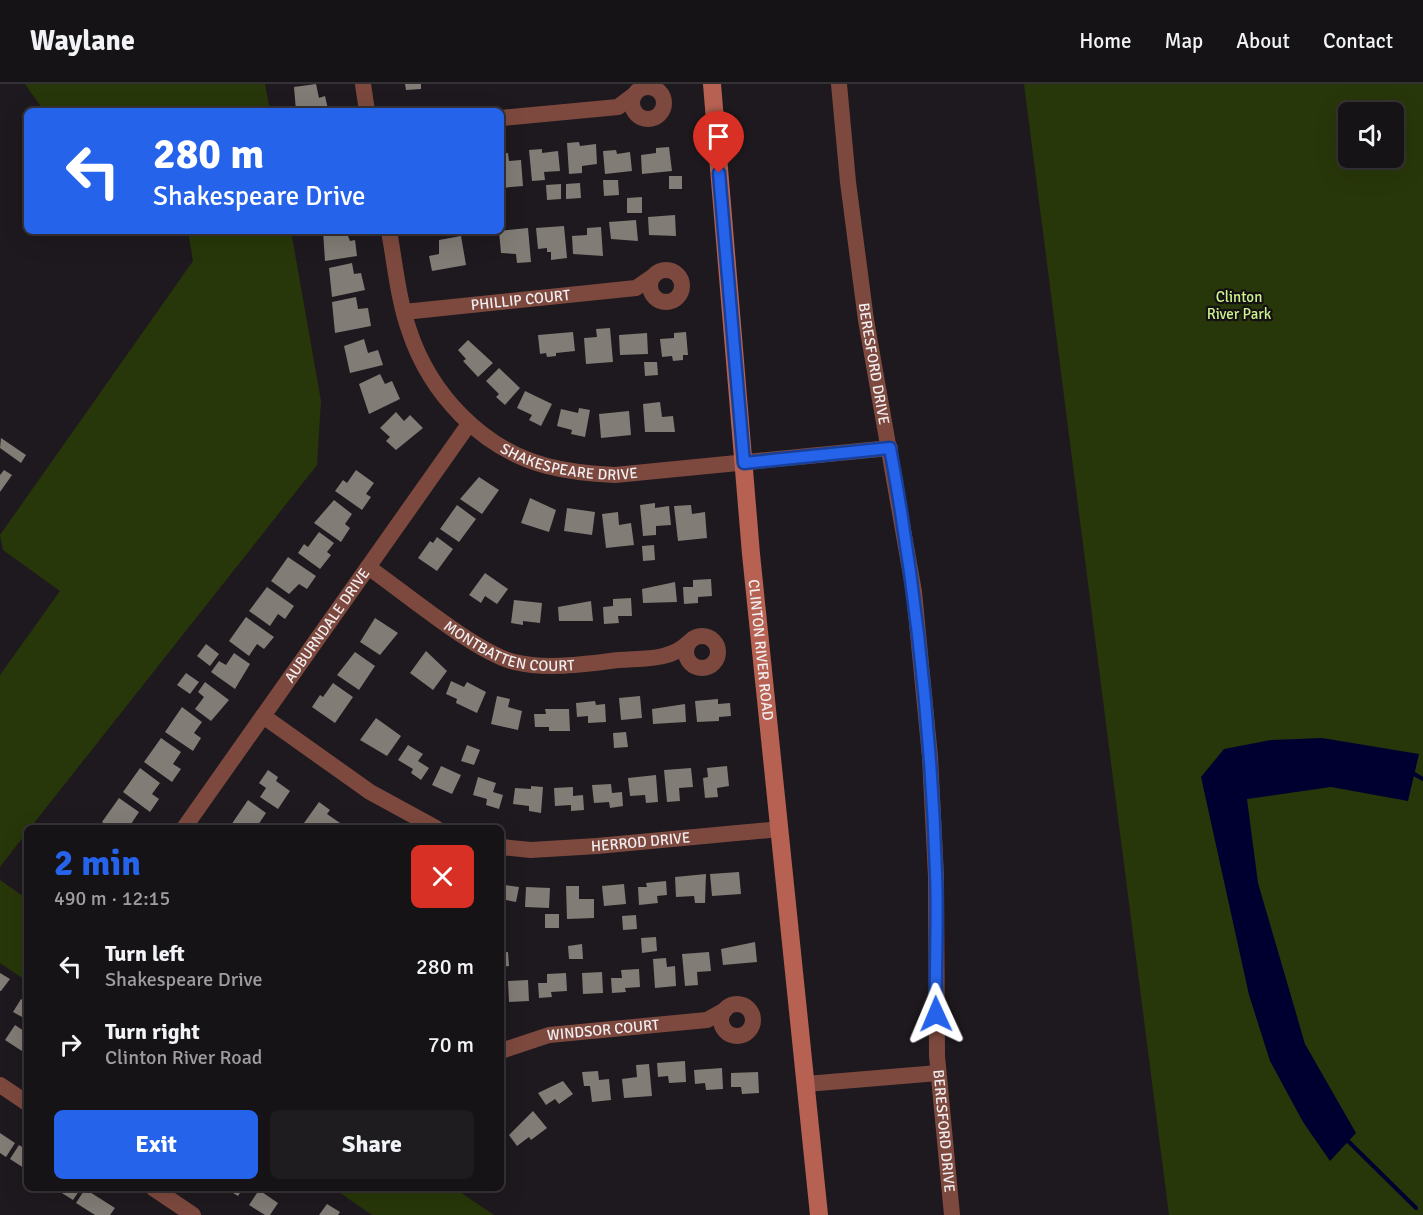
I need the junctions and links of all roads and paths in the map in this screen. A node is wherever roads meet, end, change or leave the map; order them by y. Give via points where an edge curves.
1 (363, 84) edge
2 (712, 84) edge
3 (839, 84) edge
4 (634, 95) junction
5 (618, 106) junction
6 (367, 108) edge
7 (637, 115) junction
8 (504, 118) edge
9 (390, 234) edge
10 (652, 277) junction
11 (636, 288) junction
12 (654, 297) junction
13 (404, 312) junction
14 (469, 424) junction
15 (890, 448) junction
16 (744, 463) junction
17 (368, 567) junction
18 (688, 643) junction
19 (672, 655) junction
20 (690, 663) junction
21 (263, 716) junction
22 (186, 825) edge
23 (430, 825) edge
24 (780, 829) junction
25 (504, 847) edge
26 (725, 1010) junction
27 (707, 1020) junction
28 (725, 1030) junction
29 (504, 1050) edge
30 (938, 1073) junction
31 (806, 1084) junction
32 (0, 1085) edge
33 (24, 1101) edge
34 (157, 1191) edge
35 (193, 1215) edge
36 (819, 1215) edge
37 (952, 1215) edge

1 - 6 street
2 - 16 street, CLINTON RIVER ROAD
3 - 15 street, BERESFORD DRIVE via 866,320
4 - 5 street
4 - 7 street via 632,105
4 - 7 street via 648,87 658,90 664,99 657,117 646,119
5 - 7 street
5 - 8 street
9 - 13 street, SHAKESPEARE DRIVE
10 - 11 street, PHILLIP COURT
10 - 12 street
10 - 12 street via 660,270 671,271 679,277 682,287 669,302
11 - 12 street
11 - 13 street, PHILLIP COURT
13 - 14 street, SHAKESPEARE DRIVE via 424,365
14 - 16 street, SHAKESPEARE DRIVE via 513,453 575,473 615,476
14 - 17 street, AUBURNDALE DRIVE
15 - 16 street, SHAKESPEARE DRIVE
15 - 30 street, BERESFORD DRIVE via 914,592 930,757
16 - 24 street, CLINTON RIVER ROAD
17 - 19 street, MONTBATTEN COURT via 471,640 512,661 564,666
17 - 21 street, AUBURNDALE DRIVE
18 - 19 street
18 - 20 street via 686,654
18 - 20 street via 701,635 717,647 717,657 710,665 700,668
19 - 20 street, MONTBATTEN COURT
21 - 22 street, AUBURNDALE DRIVE
21 - 23 street via 370,792
24 - 25 street, HERROD DRIVE via 597,846 531,850
24 - 31 street, CLINTON RIVER ROAD
26 - 27 street, WINDSOR COURT
26 - 28 street via 721,1020
26 - 28 street via 734,1004 744,1005 752,1012 754,1023 749,1032 739,1036
27 - 28 street
27 - 29 street, WINDSOR COURT via 549,1035
30 - 31 street
30 - 37 street, BERESFORD DRIVE
31 - 36 street, CLINTON RIVER ROAD
32 - 33 street
34 - 35 street

